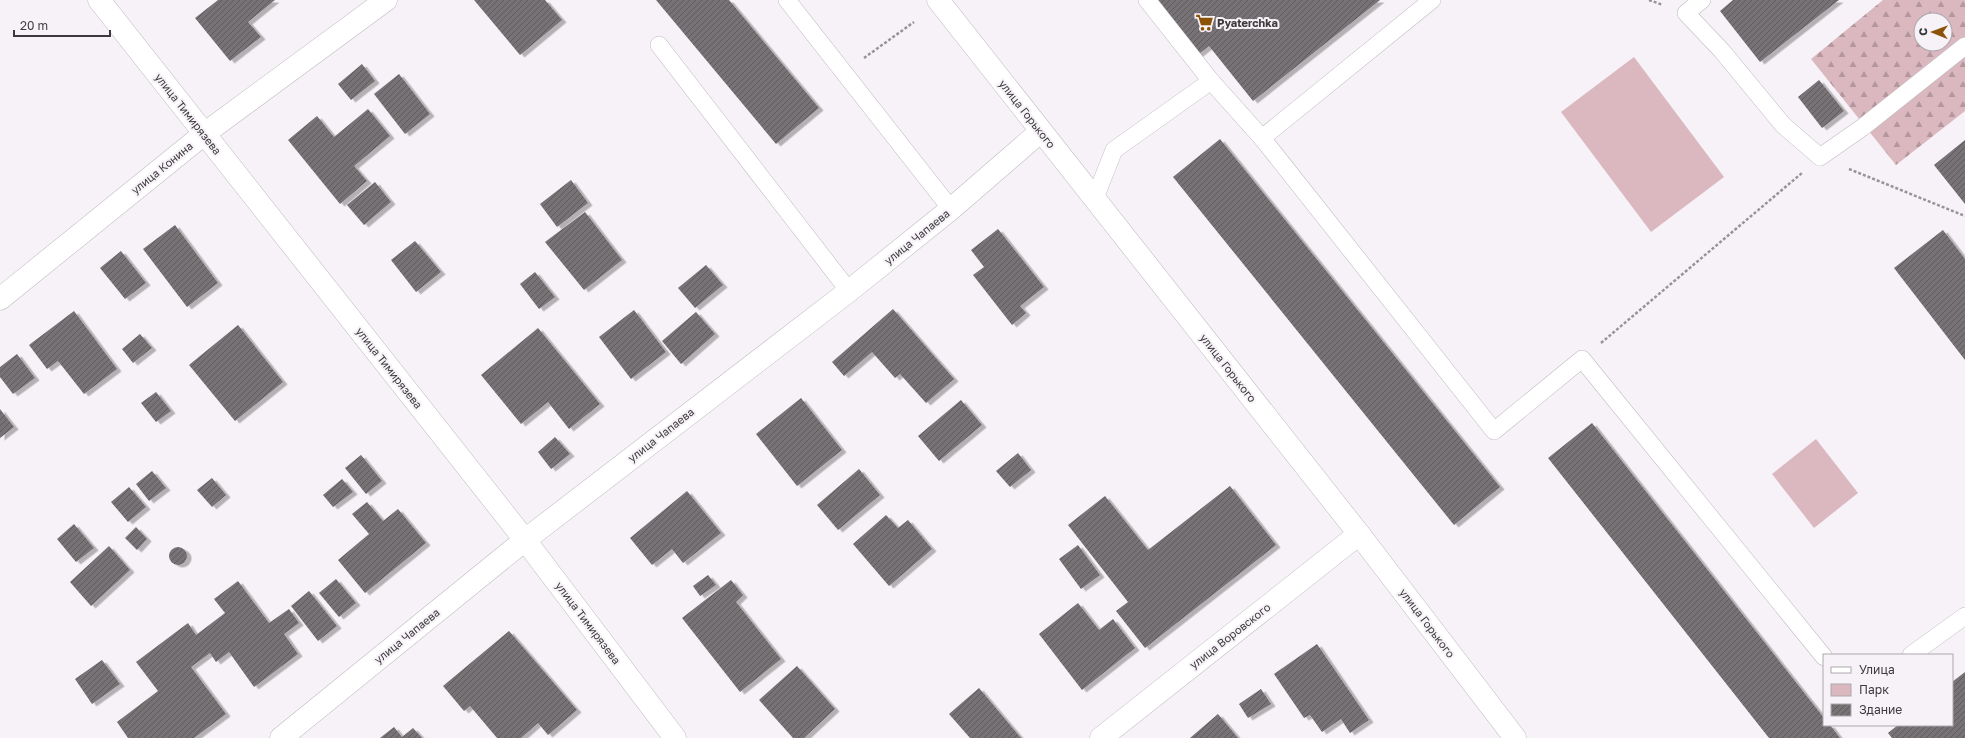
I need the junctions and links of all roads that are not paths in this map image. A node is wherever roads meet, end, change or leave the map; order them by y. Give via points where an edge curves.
1 (99, 0) edge
2 (386, 0) edge
3 (786, 0) edge
4 (938, 0) edge
5 (1147, 0) edge
6 (1432, 0) edge
7 (1702, 0) edge
8 (659, 44) dead end
9 (1965, 46) edge
10 (1211, 81) junction
11 (1041, 131) junction
12 (204, 134) junction
13 (1262, 138) junction
14 (1095, 198) junction
15 (951, 209) junction
16 (849, 291) junction
17 (0, 299) edge
18 (1359, 534) junction
19 (525, 540) junction
20 (1965, 616) edge
21 (1912, 654) edge
22 (1823, 656) edge
23 (281, 738) edge
24 (675, 738) edge
25 (1101, 738) edge
26 (1515, 738) edge

1 - 12 street, улица Тимирязева
2 - 12 street, улица Конина
3 - 15 lane
4 - 11 street, улица Горького
5 - 10 lane
6 - 13 lane
7 - 9 lane via 1686,13 1722,51 1783,125 1820,158
8 - 16 lane
10 - 13 lane
10 - 14 lane via 1114,150
11 - 14 street, улица Горького
11 - 15 street, улица Чапаева
12 - 17 street, улица Конина
12 - 19 street, улица Тимирязева
13 - 22 lane via 1494,431 1582,359
14 - 18 street, улица Горького
15 - 16 street, улица Чапаева
16 - 19 street, улица Чапаева
18 - 25 street, улица Воровского
18 - 26 street, улица Горького
19 - 23 street, улица Чапаева
19 - 24 street, улица Тимирязева
20 - 21 lane

